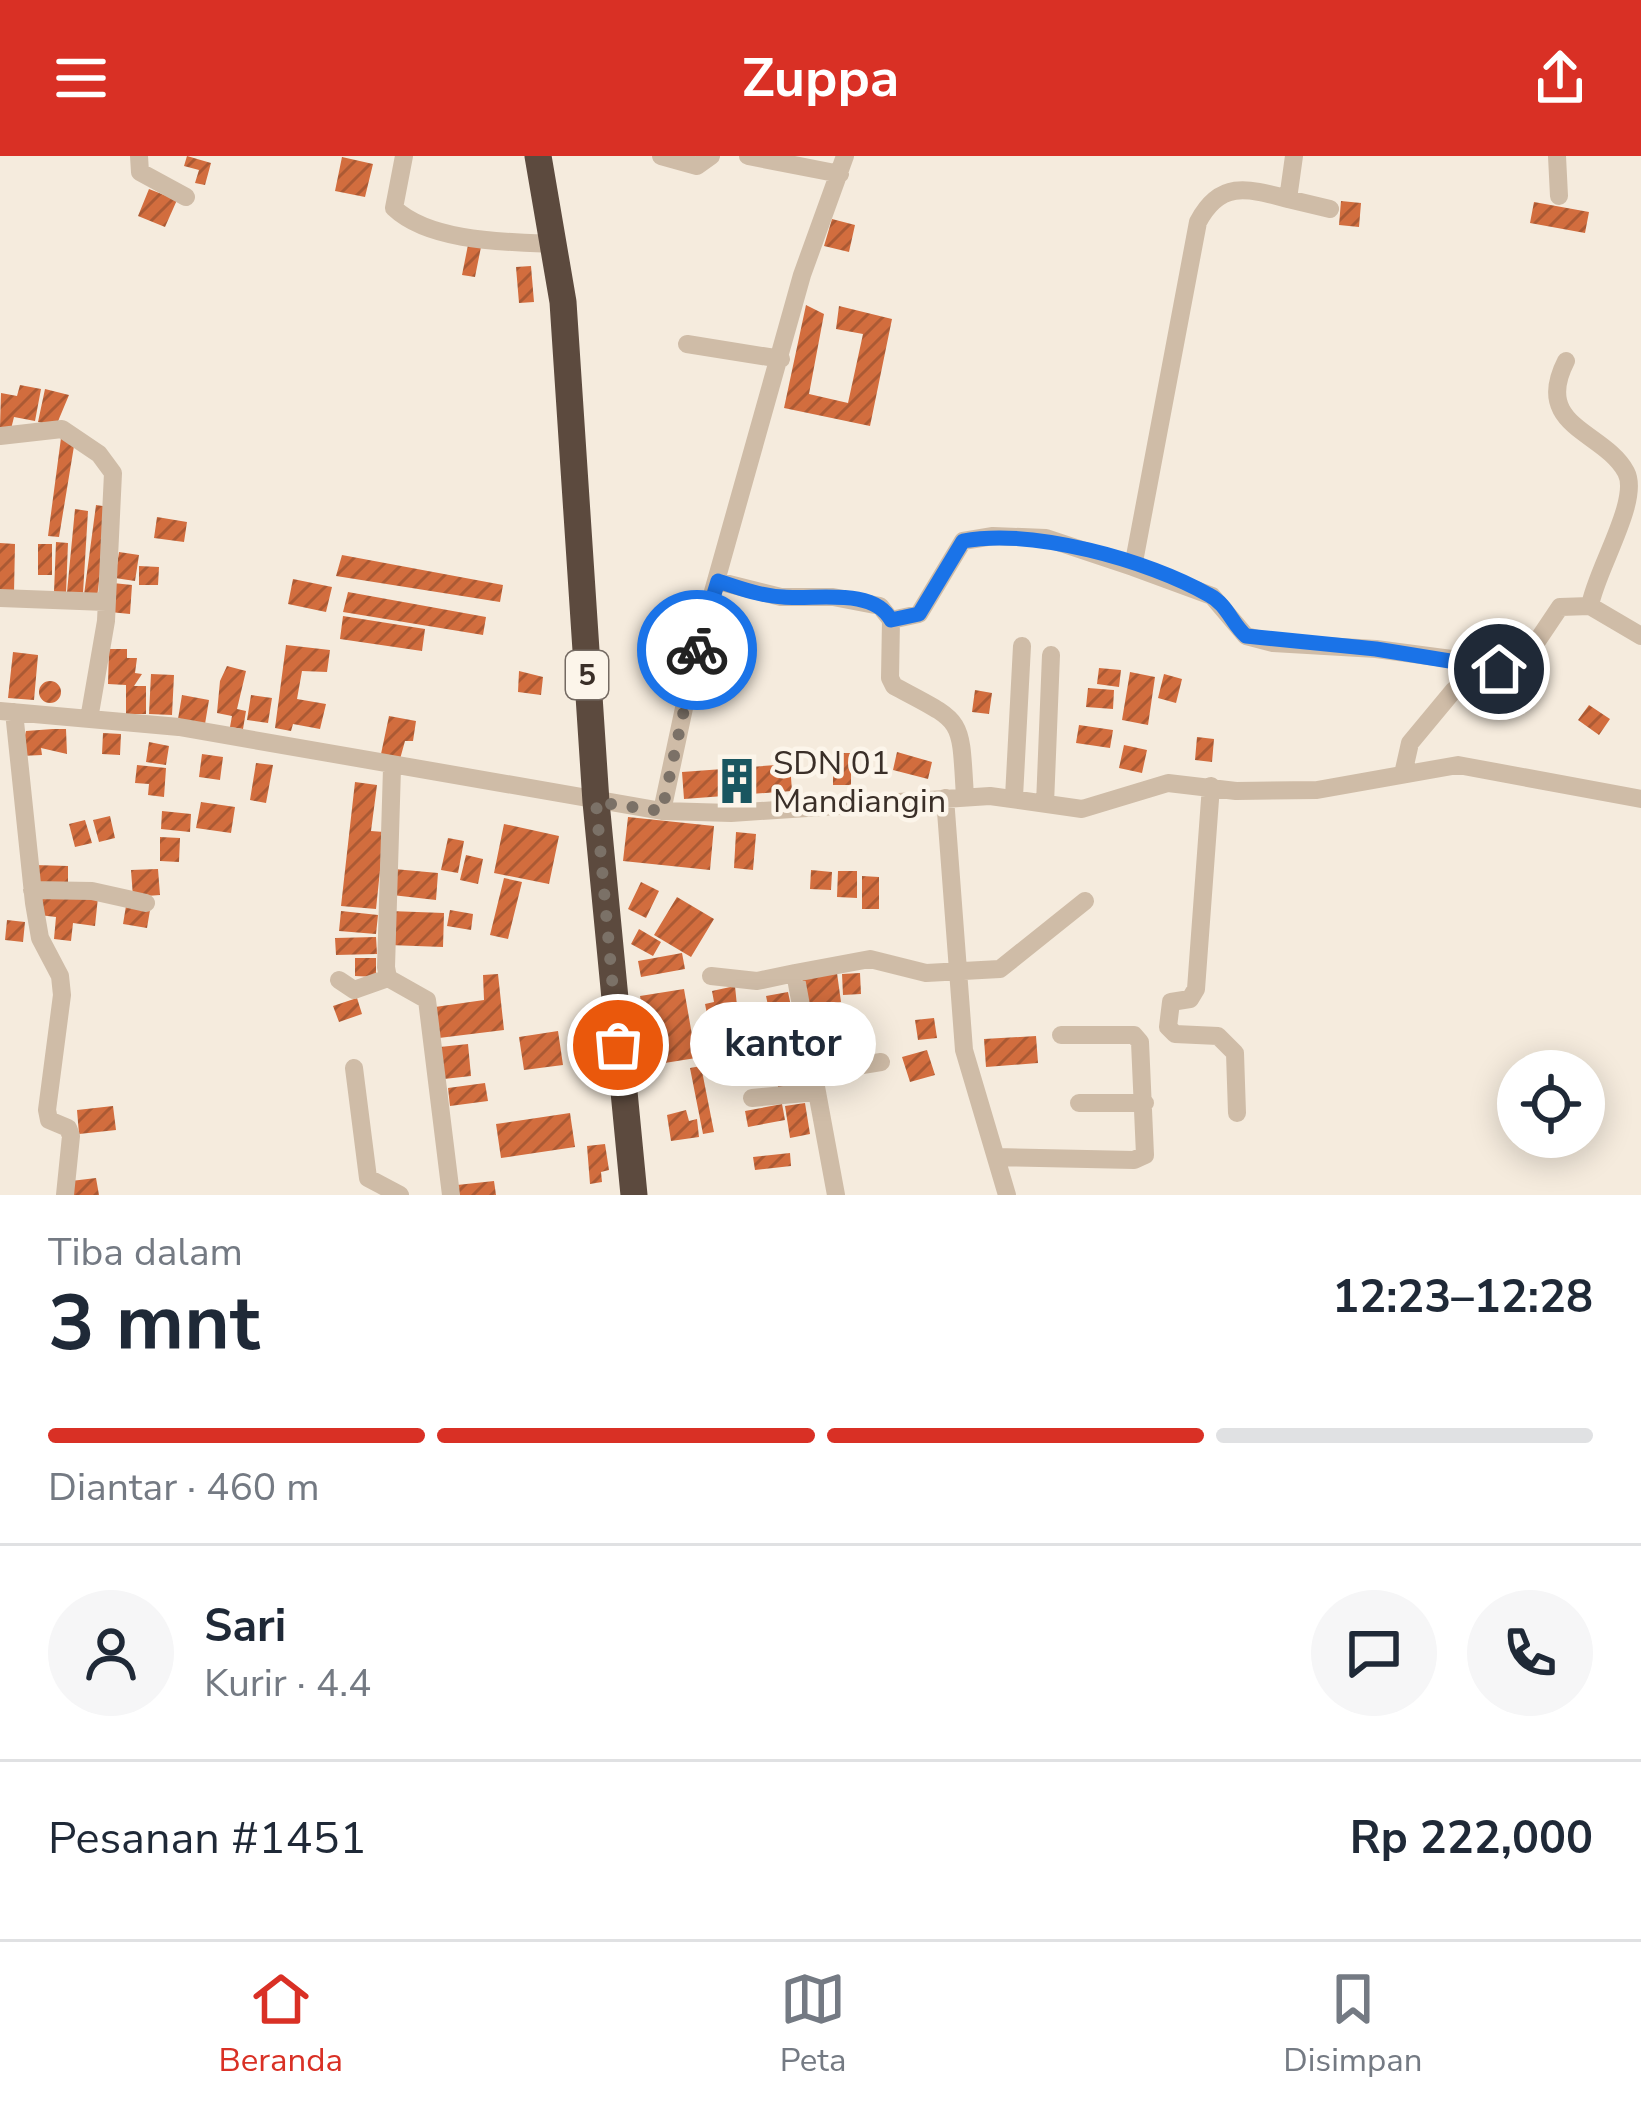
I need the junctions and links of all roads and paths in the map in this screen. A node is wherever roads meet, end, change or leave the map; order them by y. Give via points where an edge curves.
1 (139, 156) edge
2 (404, 156) edge
3 (538, 156) edge
4 (662, 156) edge
5 (711, 156) edge
6 (748, 156) edge
7 (1294, 156) edge
8 (1557, 156) edge
9 (842, 165) edge
10 (1559, 196) dead end
11 (186, 197) dead end
12 (1288, 199) junction
13 (1330, 209) dead end
14 (554, 244) junction
15 (687, 344) dead end
16 (781, 359) junction
17 (1566, 361) dead end
18 (0, 436) edge
19 (1133, 567) junction
20 (718, 581) junction
21 (0, 598) edge
22 (106, 602) junction
23 (1590, 606) junction
24 (891, 620) junction
25 (1641, 636) edge
26 (1022, 646) dead end
27 (1051, 655) dead end
28 (1454, 690) dead end
29 (7, 712) edge
30 (88, 718) junction
31 (392, 768) junction
32 (1403, 775) junction
33 (1211, 786) junction
34 (955, 797) junction
35 (1014, 797) junction
36 (1641, 800) edge
37 (596, 802) junction
38 (1045, 804) junction
39 (662, 811) junction
40 (32, 890) junction
41 (1085, 901) dead end
42 (146, 903) dead end
43 (795, 973) junction
44 (954, 973) junction
45 (711, 976) dead end
46 (388, 978) junction
47 (339, 980) dead end
48 (1061, 1035) dead end
49 (881, 1062) dead end
50 (354, 1068) dead end
51 (814, 1082) junction
52 (752, 1098) dead end
53 (1079, 1102) dead end
54 (1145, 1103) junction
55 (1237, 1113) dead end
56 (996, 1156) junction
57 (65, 1195) edge
58 (400, 1195) edge
59 (451, 1195) edge
60 (634, 1195) edge
61 (836, 1195) edge
62 (1007, 1195) edge

1 - 11 street via 140,172
2 - 14 street via 394,208 407,218 495,241
3 - 14 highway, 5
4 - 5 street via 702,166
6 - 9 street
7 - 12 street
8 - 10 street
9 - 16 street
12 - 13 street
12 - 19 street via 1226,190 1198,222
14 - 37 highway, 5
15 - 16 street
16 - 20 street
17 - 23 street via 1557,388 1562,409 1630,481
18 - 22 street via 62,429 113,473
19 - 23 street via 1212,596 1246,636 1499,669 1530,658 1560,607
19 - 24 street via 1046,538 963,541 919,614
20 - 24 street via 781,597 866,602
20 - 39 street
21 - 22 street
22 - 30 street
23 - 25 street
24 - 34 street via 894,686 955,719 961,734
26 - 35 street
27 - 38 street
28 - 32 street via 1410,743
29 - 30 street
29 - 40 street
30 - 31 street
31 - 37 street
31 - 46 street
32 - 33 street via 1316,790
32 - 36 street via 1458,765
33 - 38 street via 1168,783 1095,808
33 - 55 street via 1196,989 1171,1002 1168,1027 1218,1036 1235,1053
34 - 35 street
34 - 39 street
34 - 44 street
35 - 38 street
37 - 39 street
37 - 60 highway, 5
40 - 42 street
40 - 57 street via 40,938 60,976 47,1110 71,1136
41 - 44 street via 1007,965
43 - 44 street via 870,959
43 - 45 street via 758,981
43 - 51 street
44 - 56 street via 964,1050
46 - 47 street via 354,990
46 - 59 street via 427,1000
48 - 54 street via 1134,1035
49 - 51 street
50 - 58 street via 368,1178
51 - 52 street
51 - 61 street
53 - 54 street
54 - 56 street via 1149,1145 1135,1160
56 - 62 street

